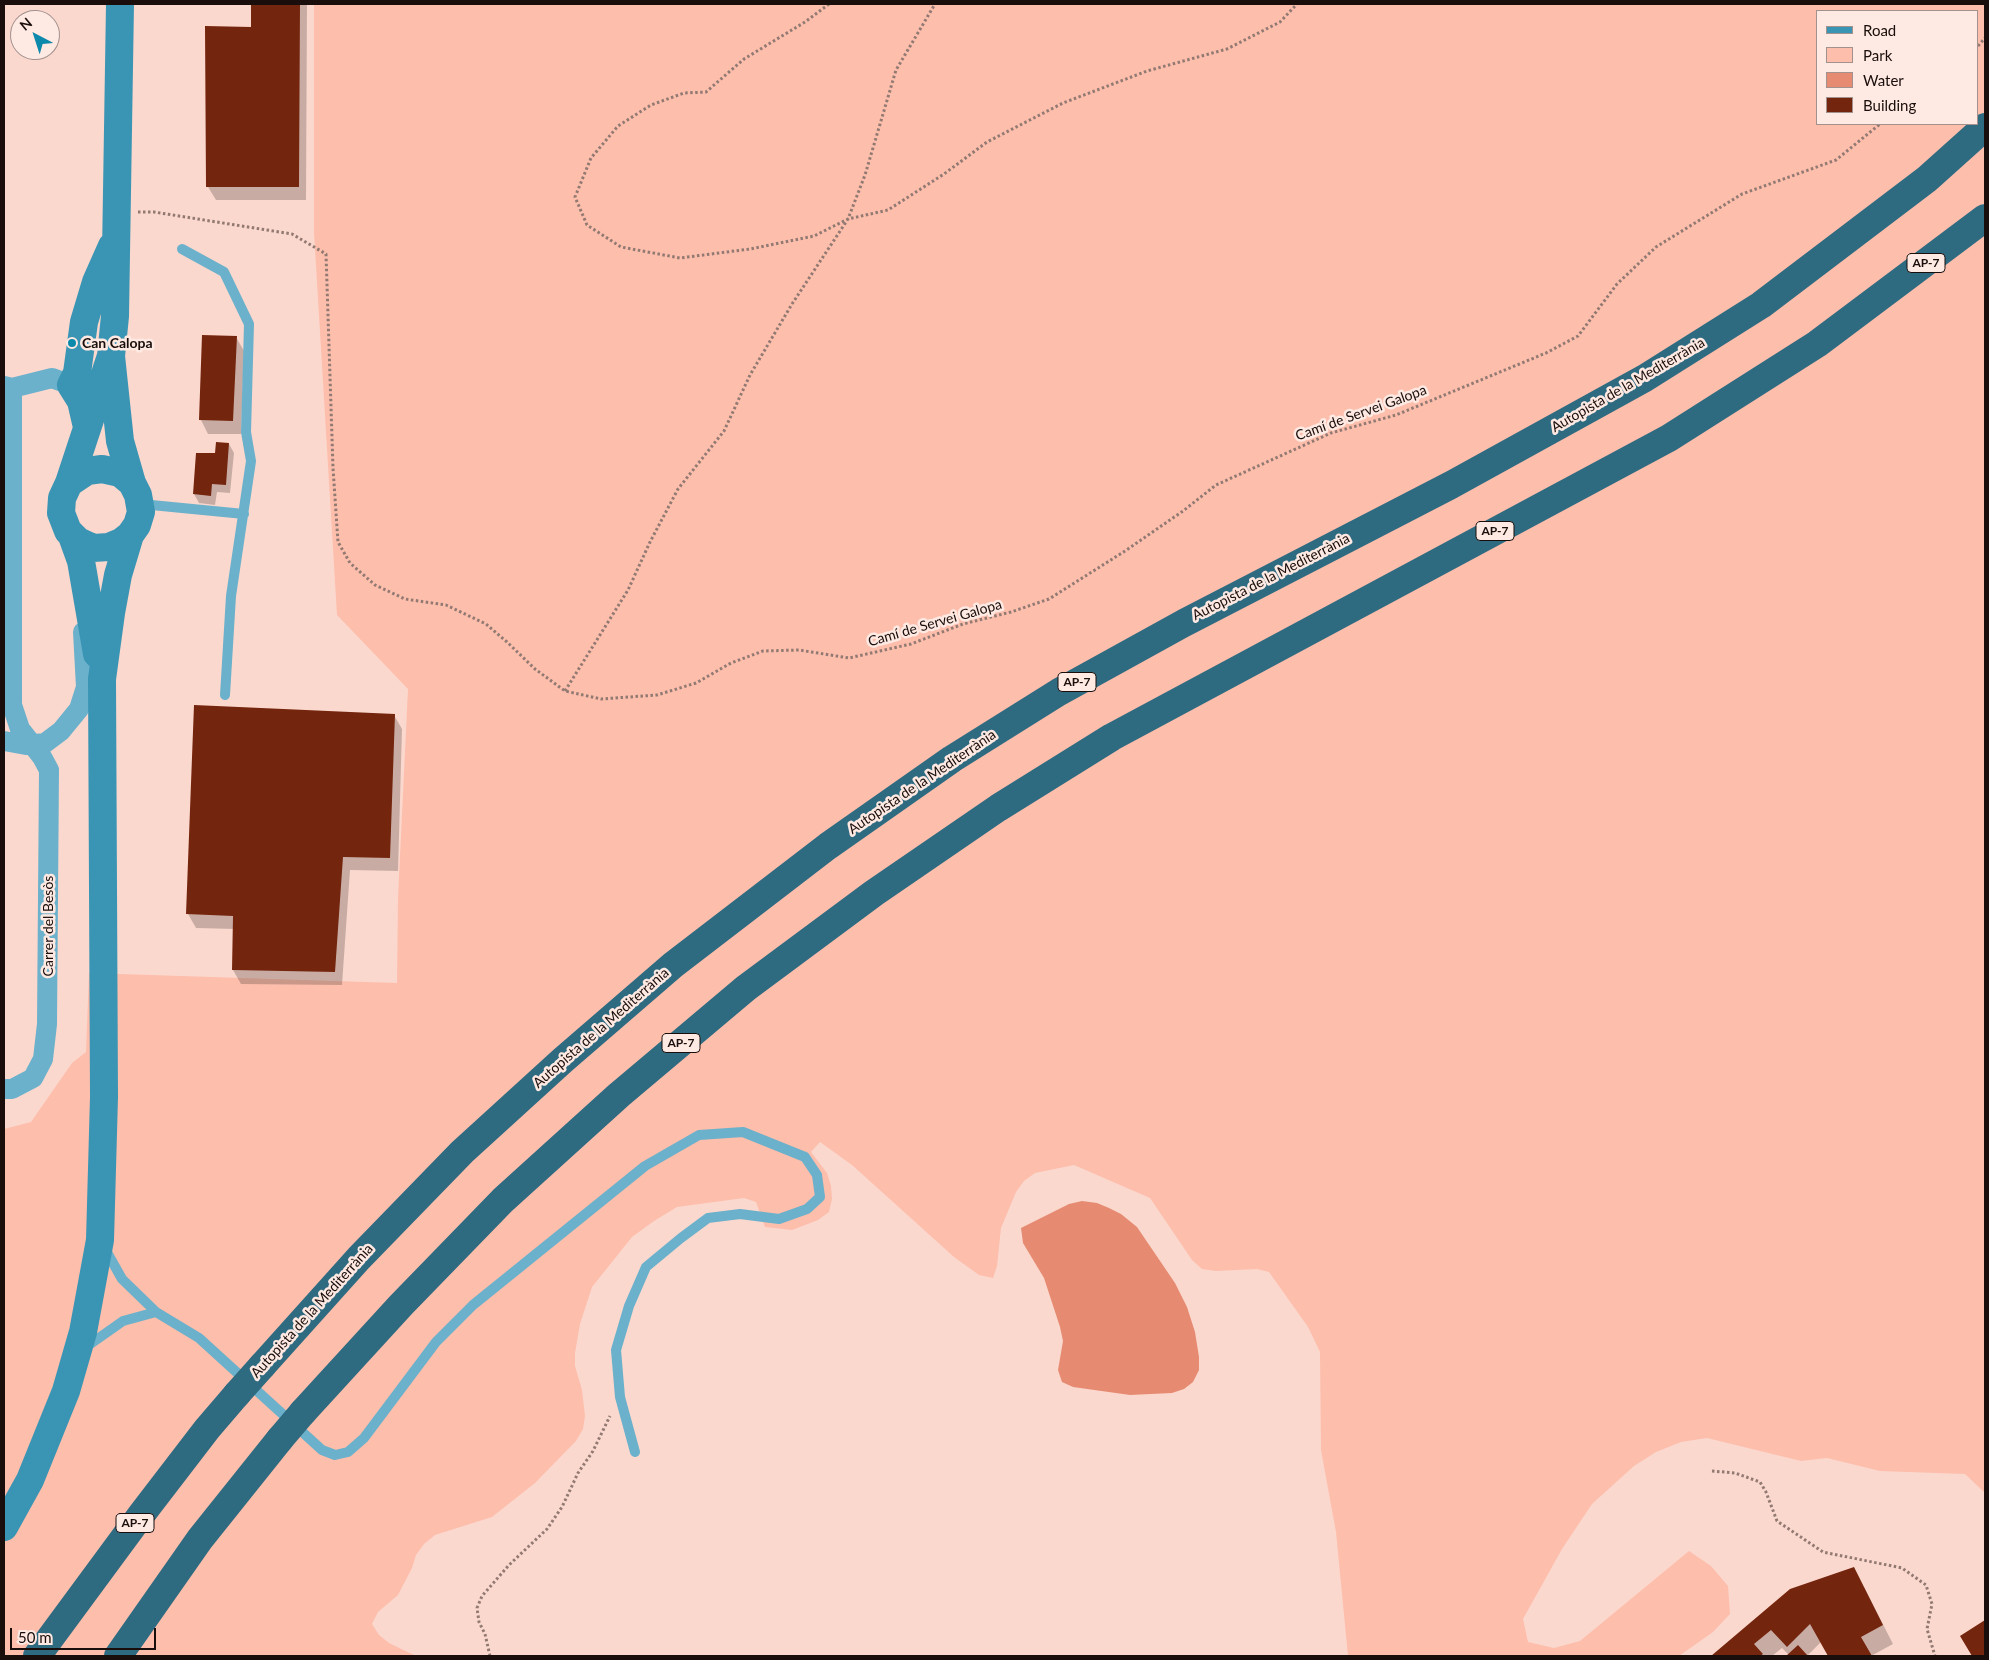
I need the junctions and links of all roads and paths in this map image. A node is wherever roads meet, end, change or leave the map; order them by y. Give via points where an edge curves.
1 (120, 4) edge
2 (829, 4) edge
3 (935, 4) edge
4 (1297, 4) edge
5 (1879, 125) edge
6 (1985, 127) edge
7 (1985, 218) edge
8 (848, 219) junction
9 (116, 225) junction
10 (182, 249) dead end
11 (111, 356) junction
12 (71, 385) junction
13 (8, 387) edge
14 (87, 427) junction
15 (69, 482) junction
16 (136, 493) junction
17 (244, 514) junction
18 (130, 535) junction
19 (72, 536) junction
20 (86, 587) junction
21 (102, 679) junction
22 (564, 692) junction
23 (225, 694) dead end
24 (4, 740) edge
25 (30, 745) junction
26 (4, 1089) edge
27 (100, 1240) junction
28 (156, 1312) junction
29 (77, 1355) junction
30 (620, 1397) junction
31 (635, 1452) dead end
32 (1712, 1471) dead end
33 (4, 1527) edge
34 (37, 1656) edge
35 (118, 1656) edge
36 (490, 1656) edge
37 (1935, 1656) edge

1 - 9 main road
2 - 8 path via 744,59 706,92 684,93 651,105 618,126 591,158 575,197 586,225 621,247 680,258 814,236
3 - 8 path via 896,70 865,175
4 - 8 path via 1280,22 1227,50 1147,71 1063,103 987,142 888,210
5 - 22 path, Camí de Servei Galopa via 1836,160 1742,194 1656,247 1617,284 1578,336 1546,353 1396,415 1331,433 1216,486 1125,551 1049,599 963,624 911,644 849,658 800,650 764,651 731,663 696,683 657,695 601,699
6 - 34 highway, Autopista de la Mediterrània / AP-7, bridge via 1927,179 1761,305 1645,378 1451,485 1184,623 1059,692 952,759 828,846 673,965 462,1152 359,1258 207,1429
7 - 35 highway, AP-7, bridge via 1818,344 1669,438 1112,737 998,808 874,893 746,988 619,1096 511,1194 402,1305 280,1439 200,1539
8 - 22 path via 750,375 724,431 678,489 628,590
9 - 11 main road
9 - 12 main road via 84,322
9 - 22 path, Camí de Servei Galopa via 154,212 292,234 326,254 338,542 350,563 375,585 405,599 446,605 486,624
10 - 17 lane via 224,272 249,324 246,432 251,461
11 - 14 main road
11 - 16 main road via 120,441
12 - 13 street via 52,378
12 - 14 main road via 81,401
13 - 25 street, Carrer del Besòs via 12,705 20,729
14 - 15 main road
15 - 16 main road via 87,471 102,469 120,473
15 - 19 main road via 62,498 61,513
16 - 17 lane
16 - 18 main road via 140,512
17 - 23 lane via 231,596
18 - 19 main road via 121,542 101,548 85,545
18 - 21 main road via 118,575
19 - 20 main road
20 - 21 main road
20 - 25 street via 83,624 86,687 79,710 61,731 45,743
21 - 27 main road via 104,1097
24 - 25 street
25 - 26 street, Carrer del Besòs via 42,756 49,770 47,1024 43,1060 33,1078 12,1089
27 - 28 lane via 122,1278
27 - 29 main road
28 - 29 lane via 124,1320
28 - 30 lane via 199,1338 322,1450 335,1454 348,1452 364,1438 436,1342 467,1312 645,1166 699,1135 743,1132 806,1157 817,1175 820,1196 806,1209 779,1219 740,1214 708,1218 646,1267 629,1306 616,1350
29 - 33 main road via 30,1480
30 - 31 lane
30 - 36 path via 562,1508 539,1538 482,1596 477,1608
32 - 37 path via 1735,1473 1760,1482 1777,1521 1823,1552 1902,1568 1926,1585 1932,1604 1927,1629

